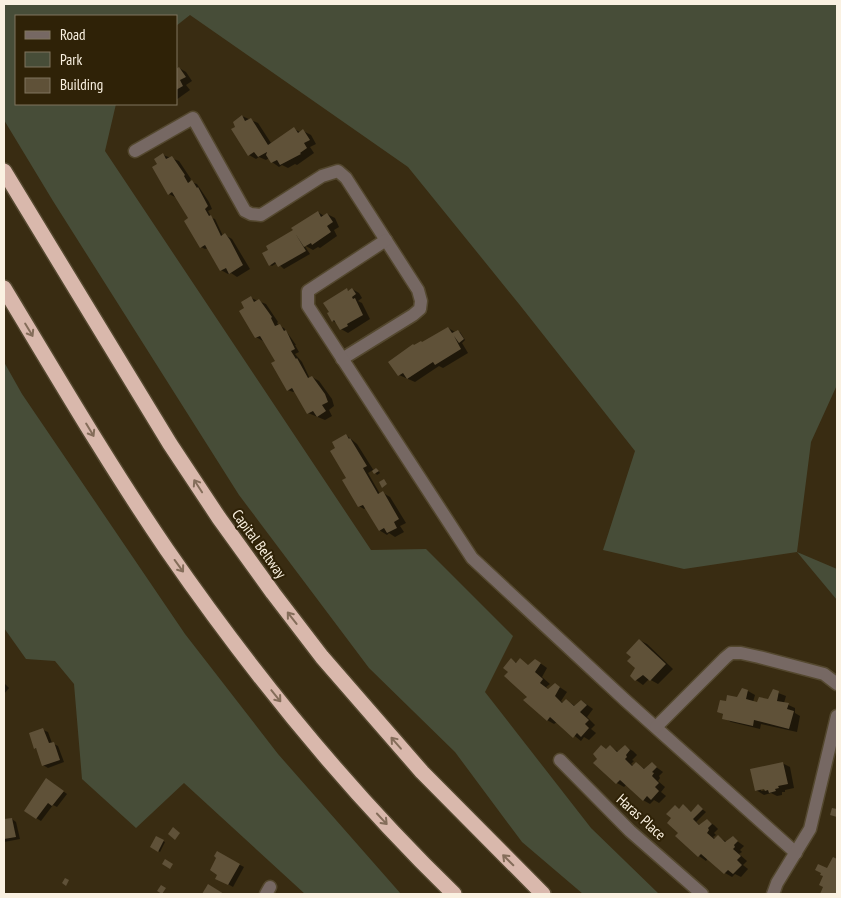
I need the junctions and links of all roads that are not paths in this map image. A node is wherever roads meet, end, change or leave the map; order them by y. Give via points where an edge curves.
1 (135, 151) dead end
2 (4, 171) edge
3 (386, 240) junction
4 (4, 288) edge
5 (342, 359) junction
6 (837, 684) edge
7 (837, 716) edge
8 (656, 727) junction
9 (560, 760) dead end
10 (796, 853) junction
11 (454, 894) edge
12 (543, 894) edge
13 (702, 894) edge
14 (773, 894) edge

1 - 3 street via 193,118 245,211 261,214 322,176 338,171 346,178
12 -> 2 highway, Capital Beltway via 422,772 322,657 273,593 170,444
3 - 5 street via 308,291 308,306
3 - 5 street via 418,290 420,309
4 -> 11 highway via 166,550 220,624 324,756
5 - 8 street via 472,558
6 - 8 street via 824,674 741,652 731,653
7 - 10 street via 810,829
8 - 10 street
9 - 13 street, Haras Place via 630,831
10 - 14 street

